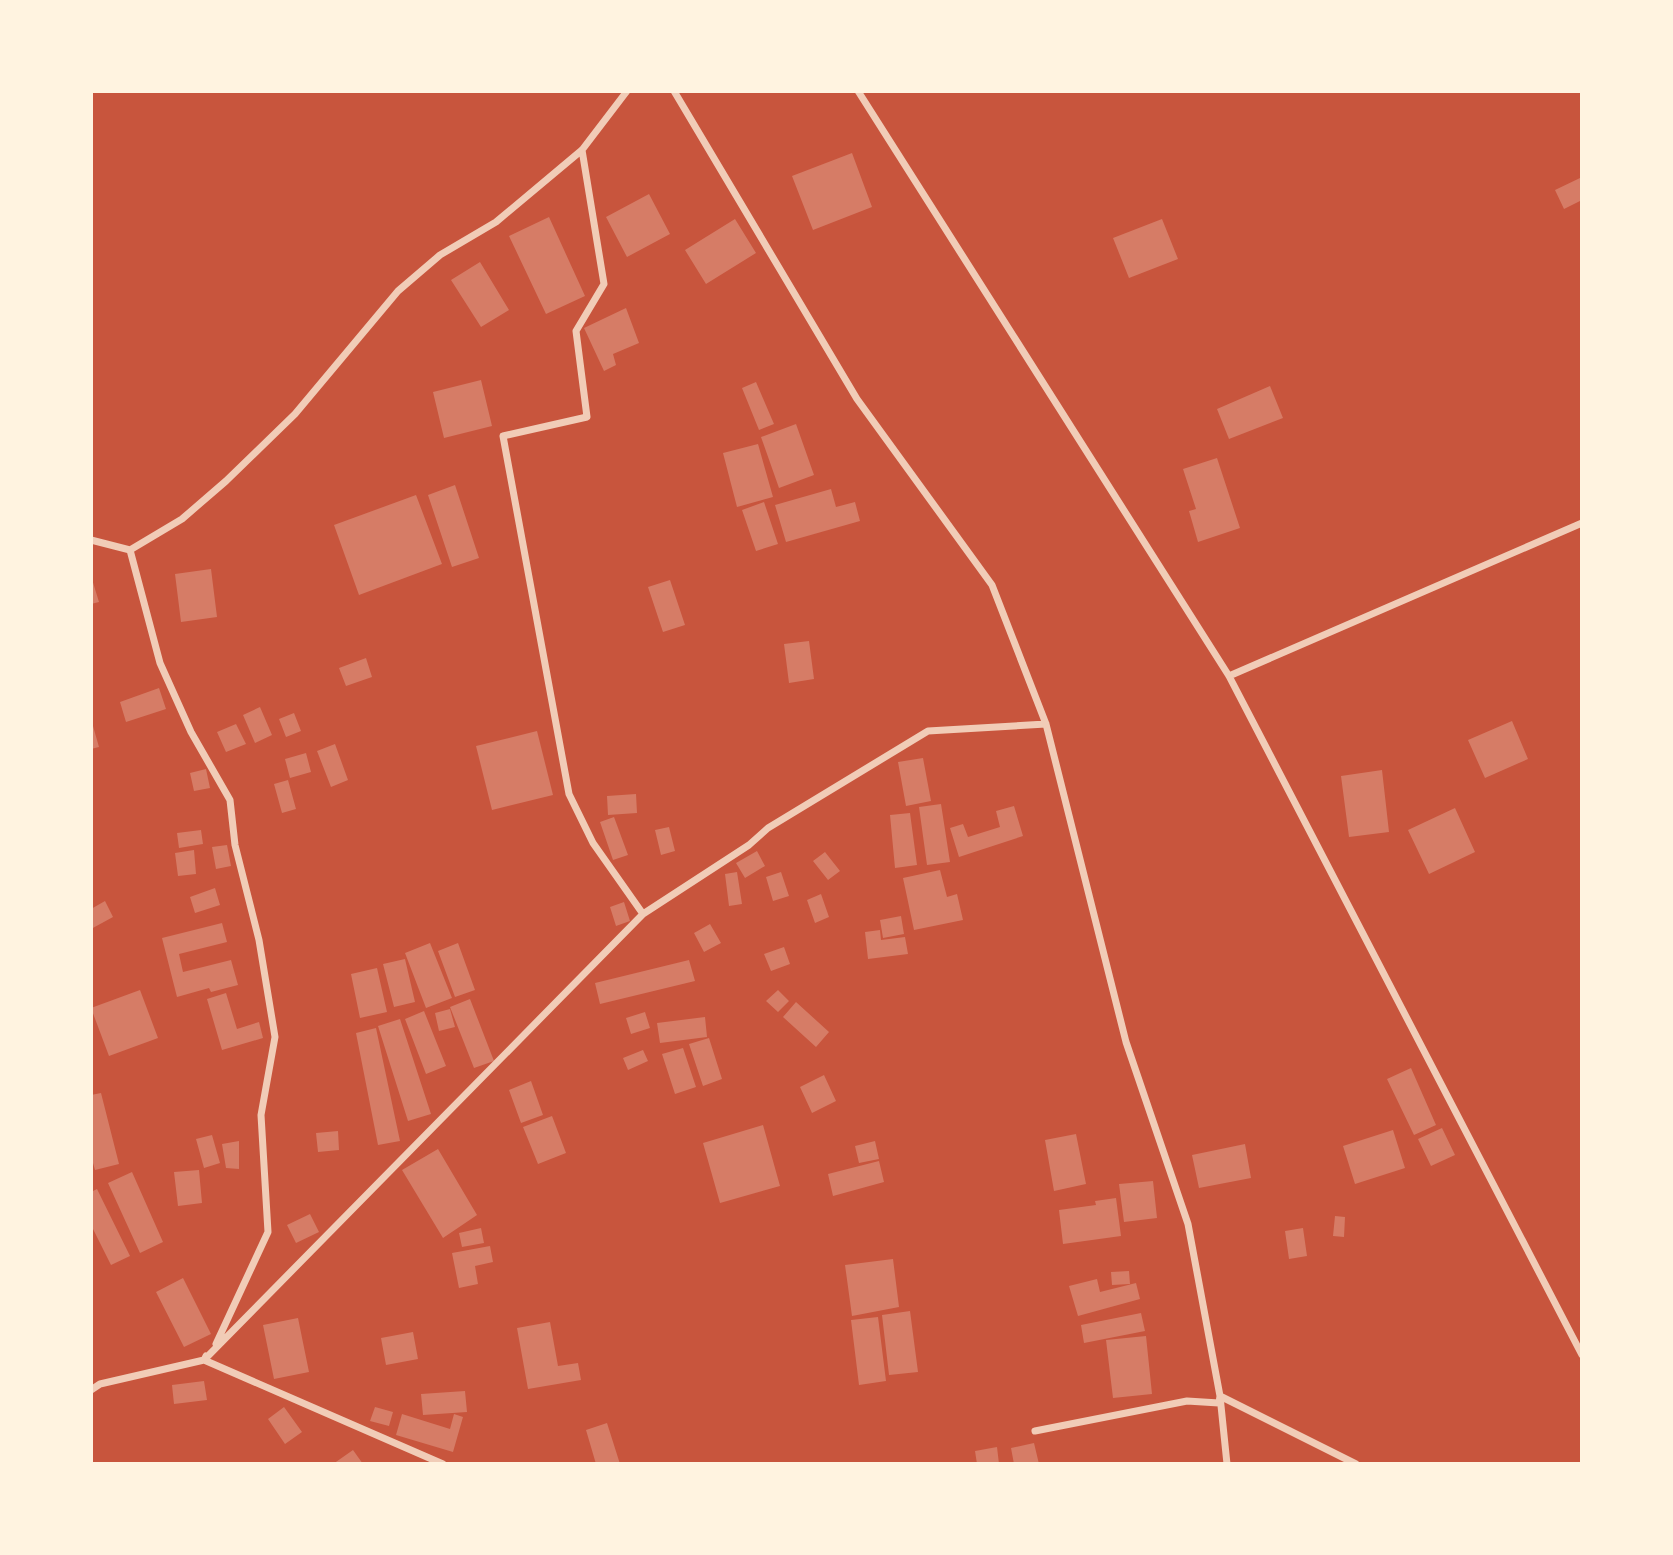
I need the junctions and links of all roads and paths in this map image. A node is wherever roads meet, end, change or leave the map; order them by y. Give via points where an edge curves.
1 (627, 91) edge
2 (674, 91) edge
3 (858, 91) edge
4 (582, 150) junction
5 (1582, 523) edge
6 (91, 540) edge
7 (130, 550) junction
8 (1229, 676) junction
9 (1046, 724) junction
10 (643, 914) junction
11 (1582, 1355) edge
12 (204, 1360) junction
13 (91, 1390) edge
14 (1220, 1396) junction
15 (1035, 1431) dead end
16 (443, 1464) edge
17 (1227, 1464) edge
18 (1356, 1464) edge

1 - 4 street
2 - 9 street via 857,399 992,585
3 - 8 street
4 - 7 street via 496,222 440,255 398,291 295,414 182,519
4 - 10 street via 604,284 576,331 587,417 503,436 569,794 593,843
5 - 8 street
6 - 7 street
7 - 12 street via 160,663 191,732 230,800 275,1037 261,1115 268,1232 217,1342
8 - 11 street
9 - 10 street via 928,731 768,828
9 - 14 street via 1126,1042 1188,1224
10 - 12 street
12 - 13 street
12 - 16 street
14 - 15 street via 1219,1403 1187,1401
14 - 17 street
14 - 18 street

